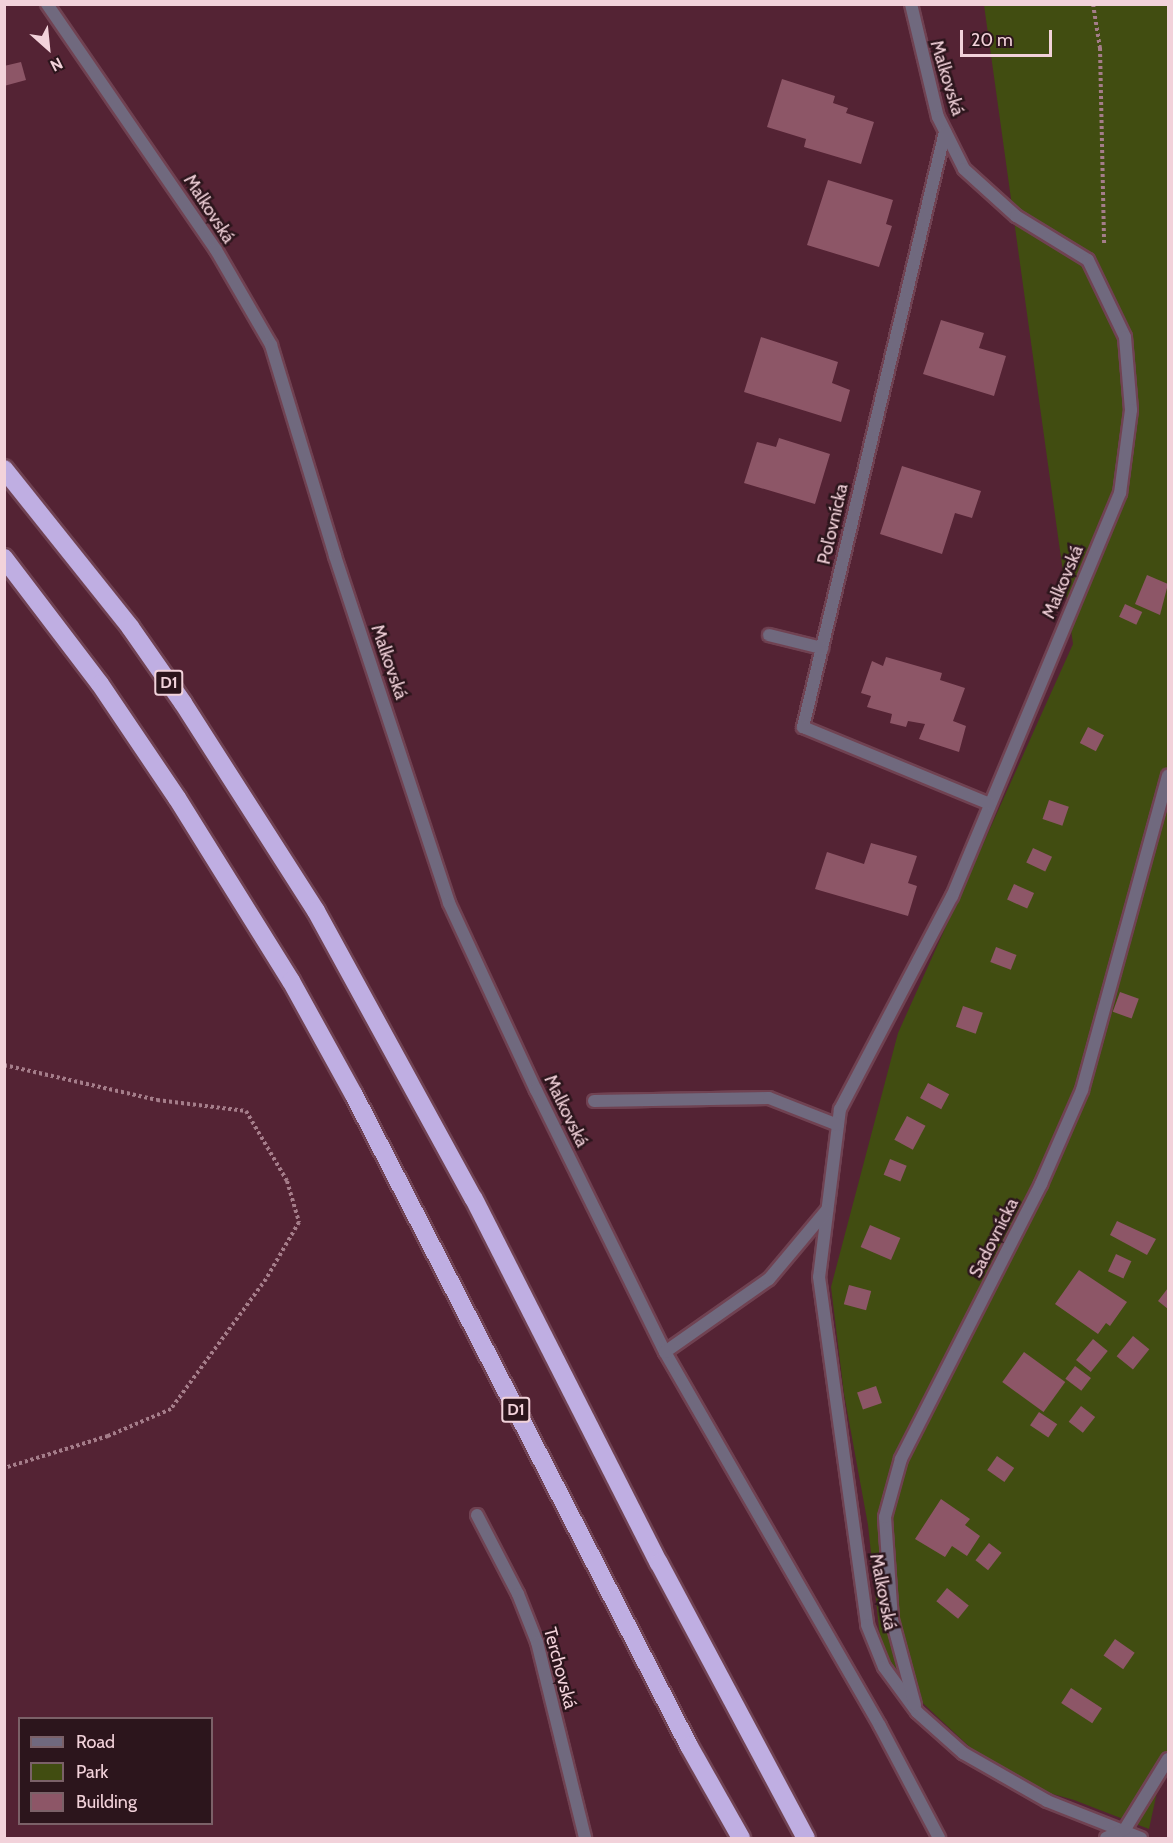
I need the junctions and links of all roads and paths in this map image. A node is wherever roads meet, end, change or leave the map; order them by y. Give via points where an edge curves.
1 (46, 4) edge
2 (911, 4) edge
3 (1093, 4) edge
4 (945, 132) junction
5 (1104, 258) dead end
6 (4, 469) edge
7 (4, 558) edge
8 (769, 635) dead end
9 (822, 648) junction
10 (1168, 776) edge
11 (990, 804) junction
12 (4, 1065) edge
13 (594, 1101) dead end
14 (838, 1125) junction
15 (827, 1210) junction
16 (665, 1352) junction
17 (4, 1468) edge
18 (477, 1515) dead end
19 (916, 1712) junction
20 (1168, 1758) edge
21 (1125, 1829) junction
22 (585, 1839) edge
23 (741, 1839) edge
24 (806, 1839) edge
25 (939, 1839) edge
26 (1106, 1839) edge
27 (1141, 1839) edge

1 - 16 street, Malkovská via 216,250 271,345 335,556 449,903
2 - 4 street, Malkovská via 914,29
3 - 5 path via 1100,48
4 - 9 street, Poľovnícka
4 - 11 street, Malkovská via 964,169 999,201 1016,216 1088,260 1125,337 1131,410 1120,493
6 - 24 highway, D1 via 150,656 256,814 315,911 474,1199 659,1563
7 - 23 highway, D1 via 100,684 171,788 291,981
8 - 9 street
9 - 11 street, Poľovnícka via 803,727
10 - 19 street, Sadovnícka via 1082,1090 1041,1184 901,1459 885,1516 892,1620
11 - 14 street, Malkovská via 952,896 840,1108
12 - 17 path via 157,1101 246,1111 287,1181 299,1222 266,1279 171,1409 108,1436
13 - 14 street via 769,1098
14 - 15 street, Malkovská
15 - 16 street via 769,1279
15 - 19 street, Malkovská via 819,1276 867,1625 884,1667
16 - 25 street, Malkovská via 880,1726
18 - 22 street, Terchovská via 518,1594 537,1642
19 - 21 street, Malkovská via 963,1753 1047,1801
20 - 21 street
21 - 26 street
21 - 27 street, Malkovská

